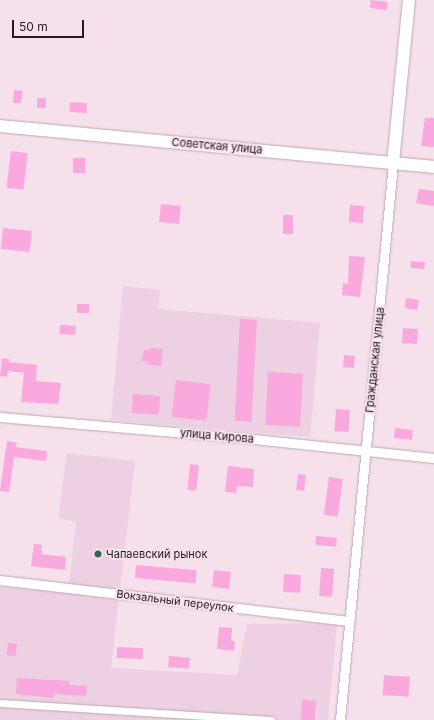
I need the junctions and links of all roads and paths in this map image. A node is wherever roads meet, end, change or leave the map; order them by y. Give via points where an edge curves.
1 (409, 0) edge
2 (0, 126) edge
3 (393, 163) junction
4 (434, 167) edge
5 (0, 417) edge
6 (366, 450) junction
7 (434, 458) edge
8 (0, 580) edge
9 (349, 621) junction
10 (0, 703) edge
11 (272, 720) edge
12 (340, 720) edge

1 - 3 street, Гражданская улица
2 - 3 street, Советская улица
3 - 4 street, Советская улица
3 - 6 street, Гражданская улица
5 - 6 street, улица Кирова
6 - 7 street, улица Кирова
6 - 9 street, Гражданская улица
8 - 9 street, Вокзальный переулок
9 - 12 street, Гражданская улица
10 - 11 street

